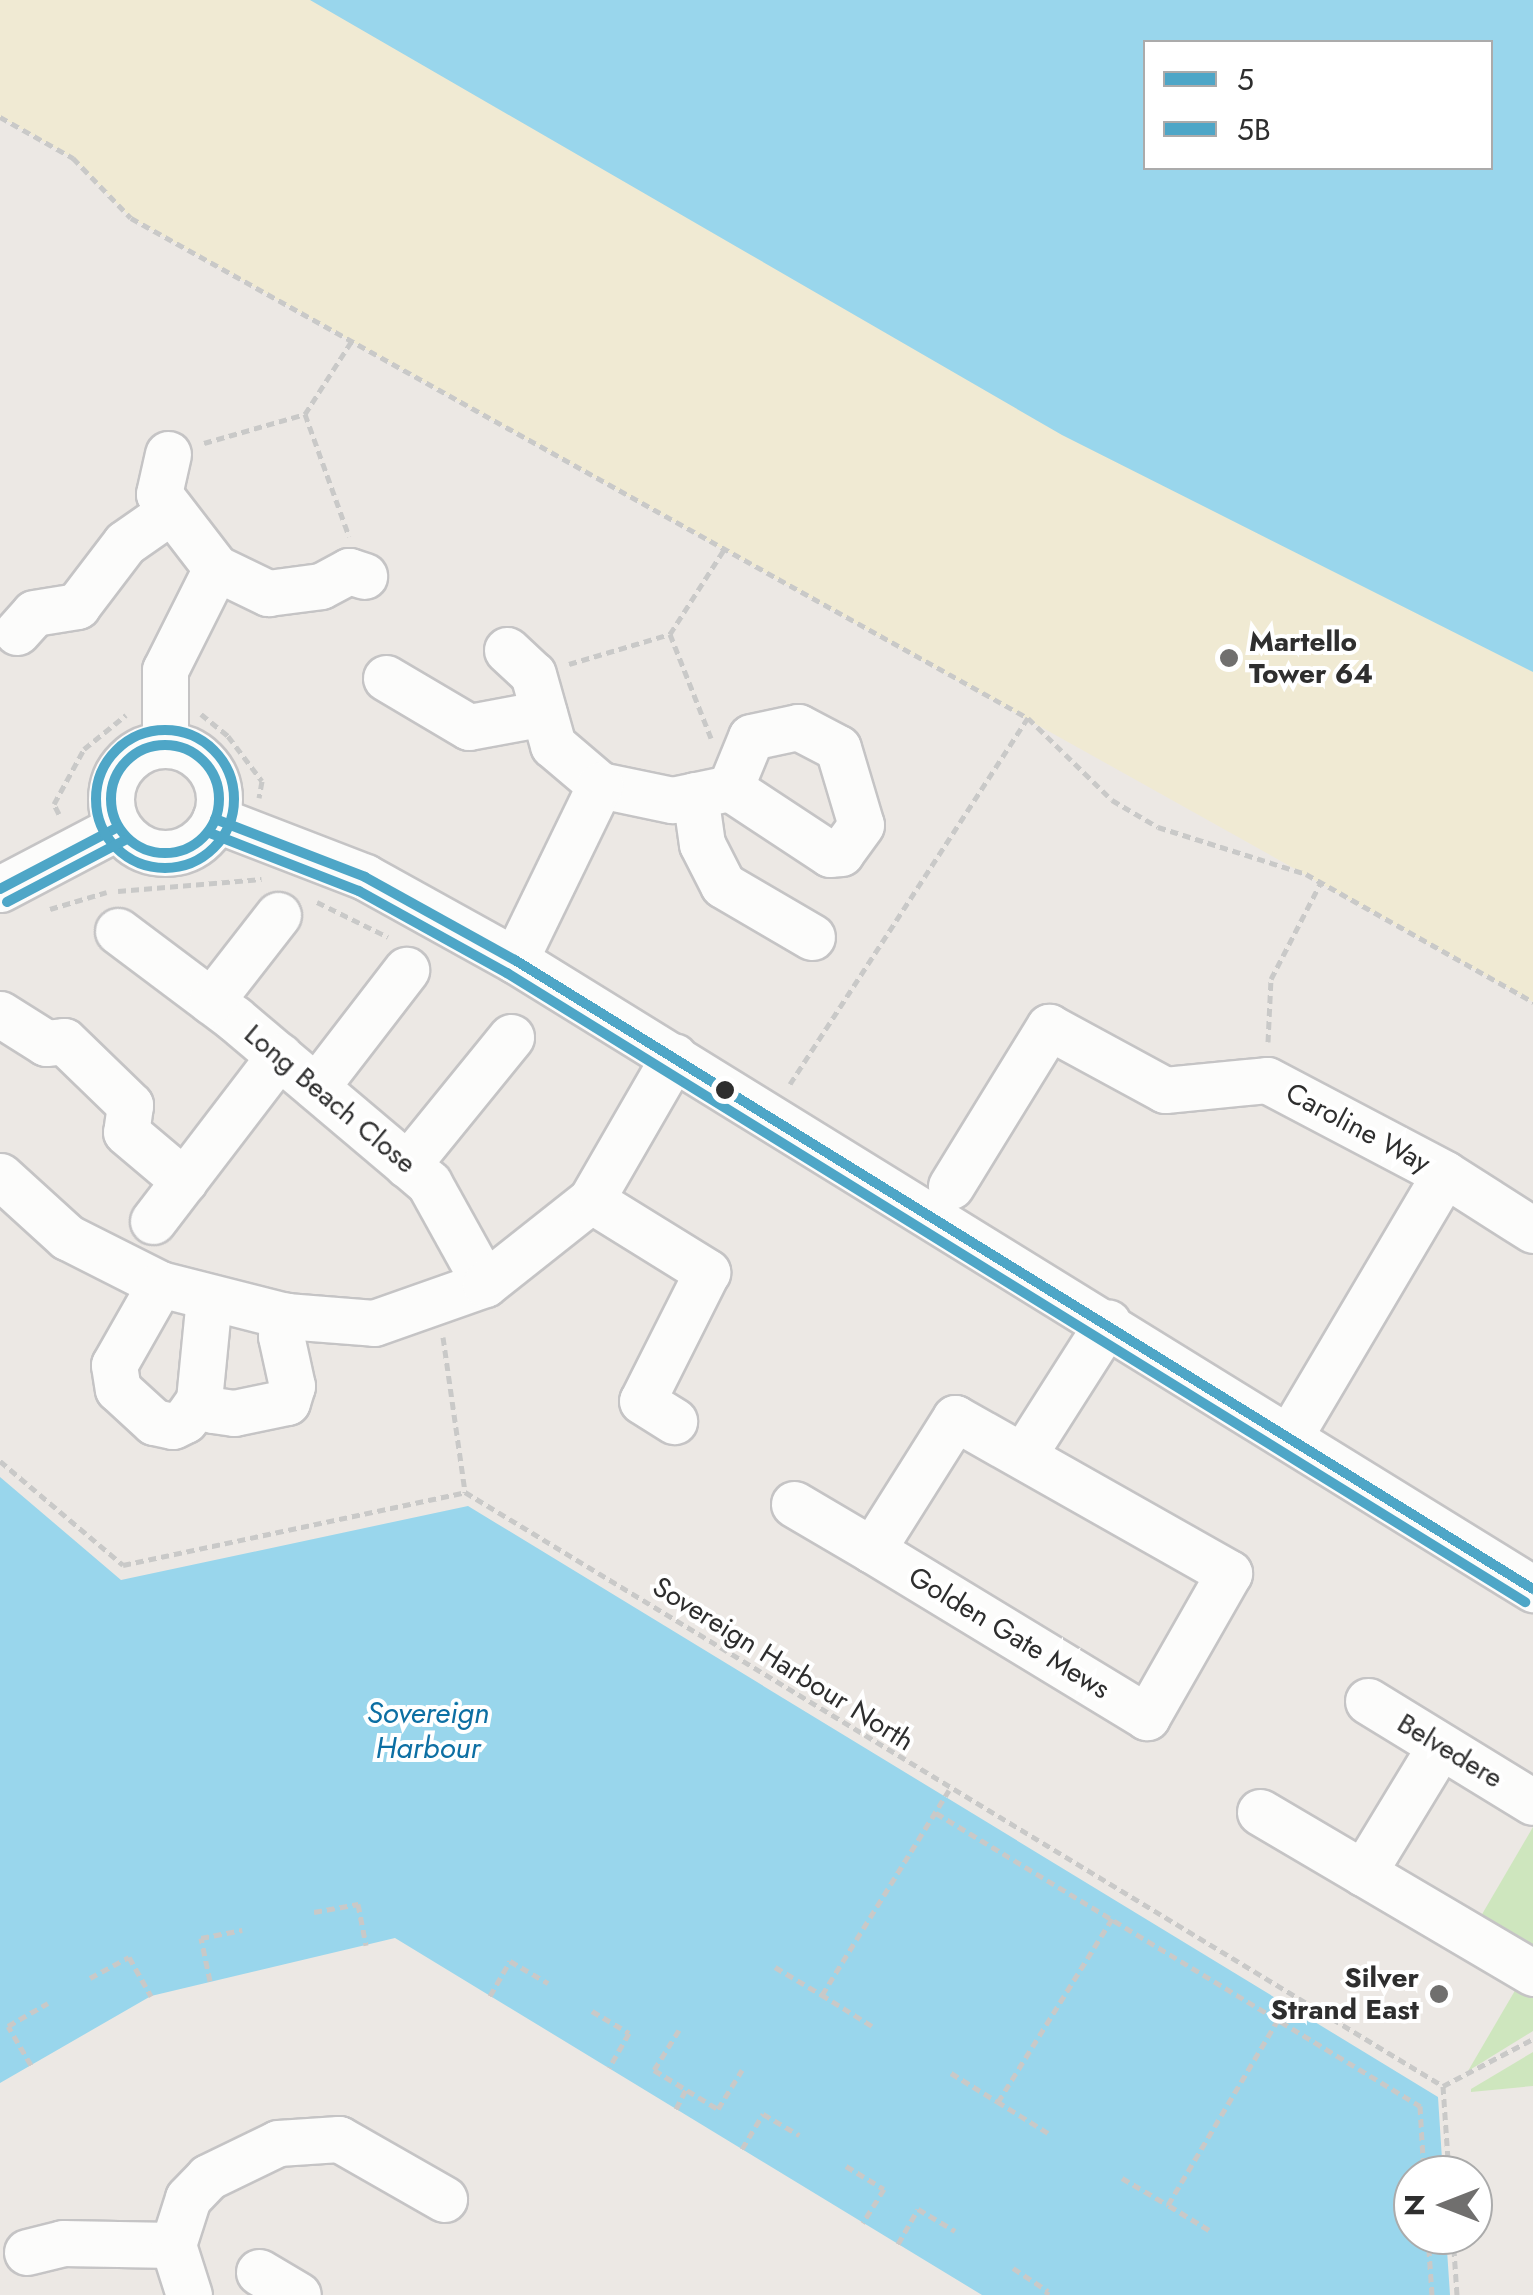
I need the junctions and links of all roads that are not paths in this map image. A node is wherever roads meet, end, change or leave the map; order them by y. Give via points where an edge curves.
1 (168, 454) road end
2 (168, 513) junction
3 (216, 568) junction
4 (364, 576) road end
5 (17, 632) dead end
6 (386, 678) dead end
7 (167, 723) junction
8 (600, 785) junction
9 (216, 819) junction
10 (118, 826) junction
11 (284, 896) road end
12 (16, 902) edge
13 (118, 931) dead end
14 (812, 937) dead end
15 (406, 958) road end
16 (515, 960) junction
17 (223, 1010) junction
18 (0, 1014) edge
19 (511, 1037) dead end
20 (279, 1056) junction
21 (674, 1056) junction
22 (316, 1086) junction
23 (407, 1164) junction
24 (1445, 1174) junction
25 (0, 1176) edge
26 (184, 1181) junction
27 (952, 1186) dead end
28 (591, 1200) junction
29 (153, 1222) dead end
30 (1533, 1230) edge
31 (160, 1284) junction
32 (485, 1284) junction
33 (209, 1298) junction
34 (286, 1316) junction
35 (1108, 1322) junction
36 (199, 1400) junction
37 (674, 1421) dead end
38 (1291, 1434) junction
39 (1024, 1454) junction
40 (794, 1504) dead end
41 (872, 1550) junction
42 (1533, 1589) edge
43 (1368, 1701) dead end
44 (1430, 1763) dead end
45 (1533, 1802) edge
46 (1260, 1812) dead end
47 (1363, 1873) junction
48 (1533, 1972) edge
49 (444, 2199) dead end
50 (173, 2244) junction
51 (26, 2252) dead end
52 (260, 2272) dead end
53 (189, 2295) edge
54 (298, 2295) edge

1 - 2 street via 159,494
2 - 3 street
2 - 5 street via 125,543 78,606 34,613
3 - 4 street via 268,593 321,586 349,571
3 - 7 street via 165,670
6 - 8 street via 468,727 528,679 552,745
7 - 9 street via 213,775
7 - 10 street via 117,772 111,809
8 - 14 street via 672,800 713,792 702,844 723,886
8 - 16 street
9 - 10 street via 188,848 169,854 131,842
9 - 16 street via 365,877
10 - 12 street
11 - 17 street
13 - 17 street, Long Beach Close
15 - 22 street
16 - 21 street
17 - 20 street, Long Beach Close
18 - 26 street via 46,1043 64,1040 130,1105 126,1132
19 - 23 street
20 - 22 street, Long Beach Close
20 - 26 street
21 - 28 street
21 - 35 street
22 - 23 street, Long Beach Close
23 - 32 street, Long Beach Close via 429,1183
24 - 27 street, Caroline Way via 1267,1080 1165,1090 1049,1027
24 - 30 street, Caroline Way
24 - 38 street, Caroline Way
25 - 31 street via 67,1237
26 - 29 street
28 - 32 street
28 - 37 street via 707,1272 642,1401
31 - 33 street
31 - 36 street via 114,1365 118,1390 154,1422 173,1426
32 - 34 street via 374,1323
33 - 34 street
33 - 36 street
34 - 36 street via 281,1336 292,1386 287,1402 234,1413
35 - 38 street
35 - 39 street
38 - 42 street
39 - 41 street via 954,1418
39 - 41 street, Golden Gate Mews via 1229,1573 1146,1717
40 - 41 street, Golden Gate Mews
43 - 45 street, Belvedere
44 - 47 street
46 - 47 street
47 - 48 street
49 - 50 street via 340,2139 278,2143 208,2177 188,2198
50 - 51 street via 64,2243
50 - 53 street
52 - 54 street

